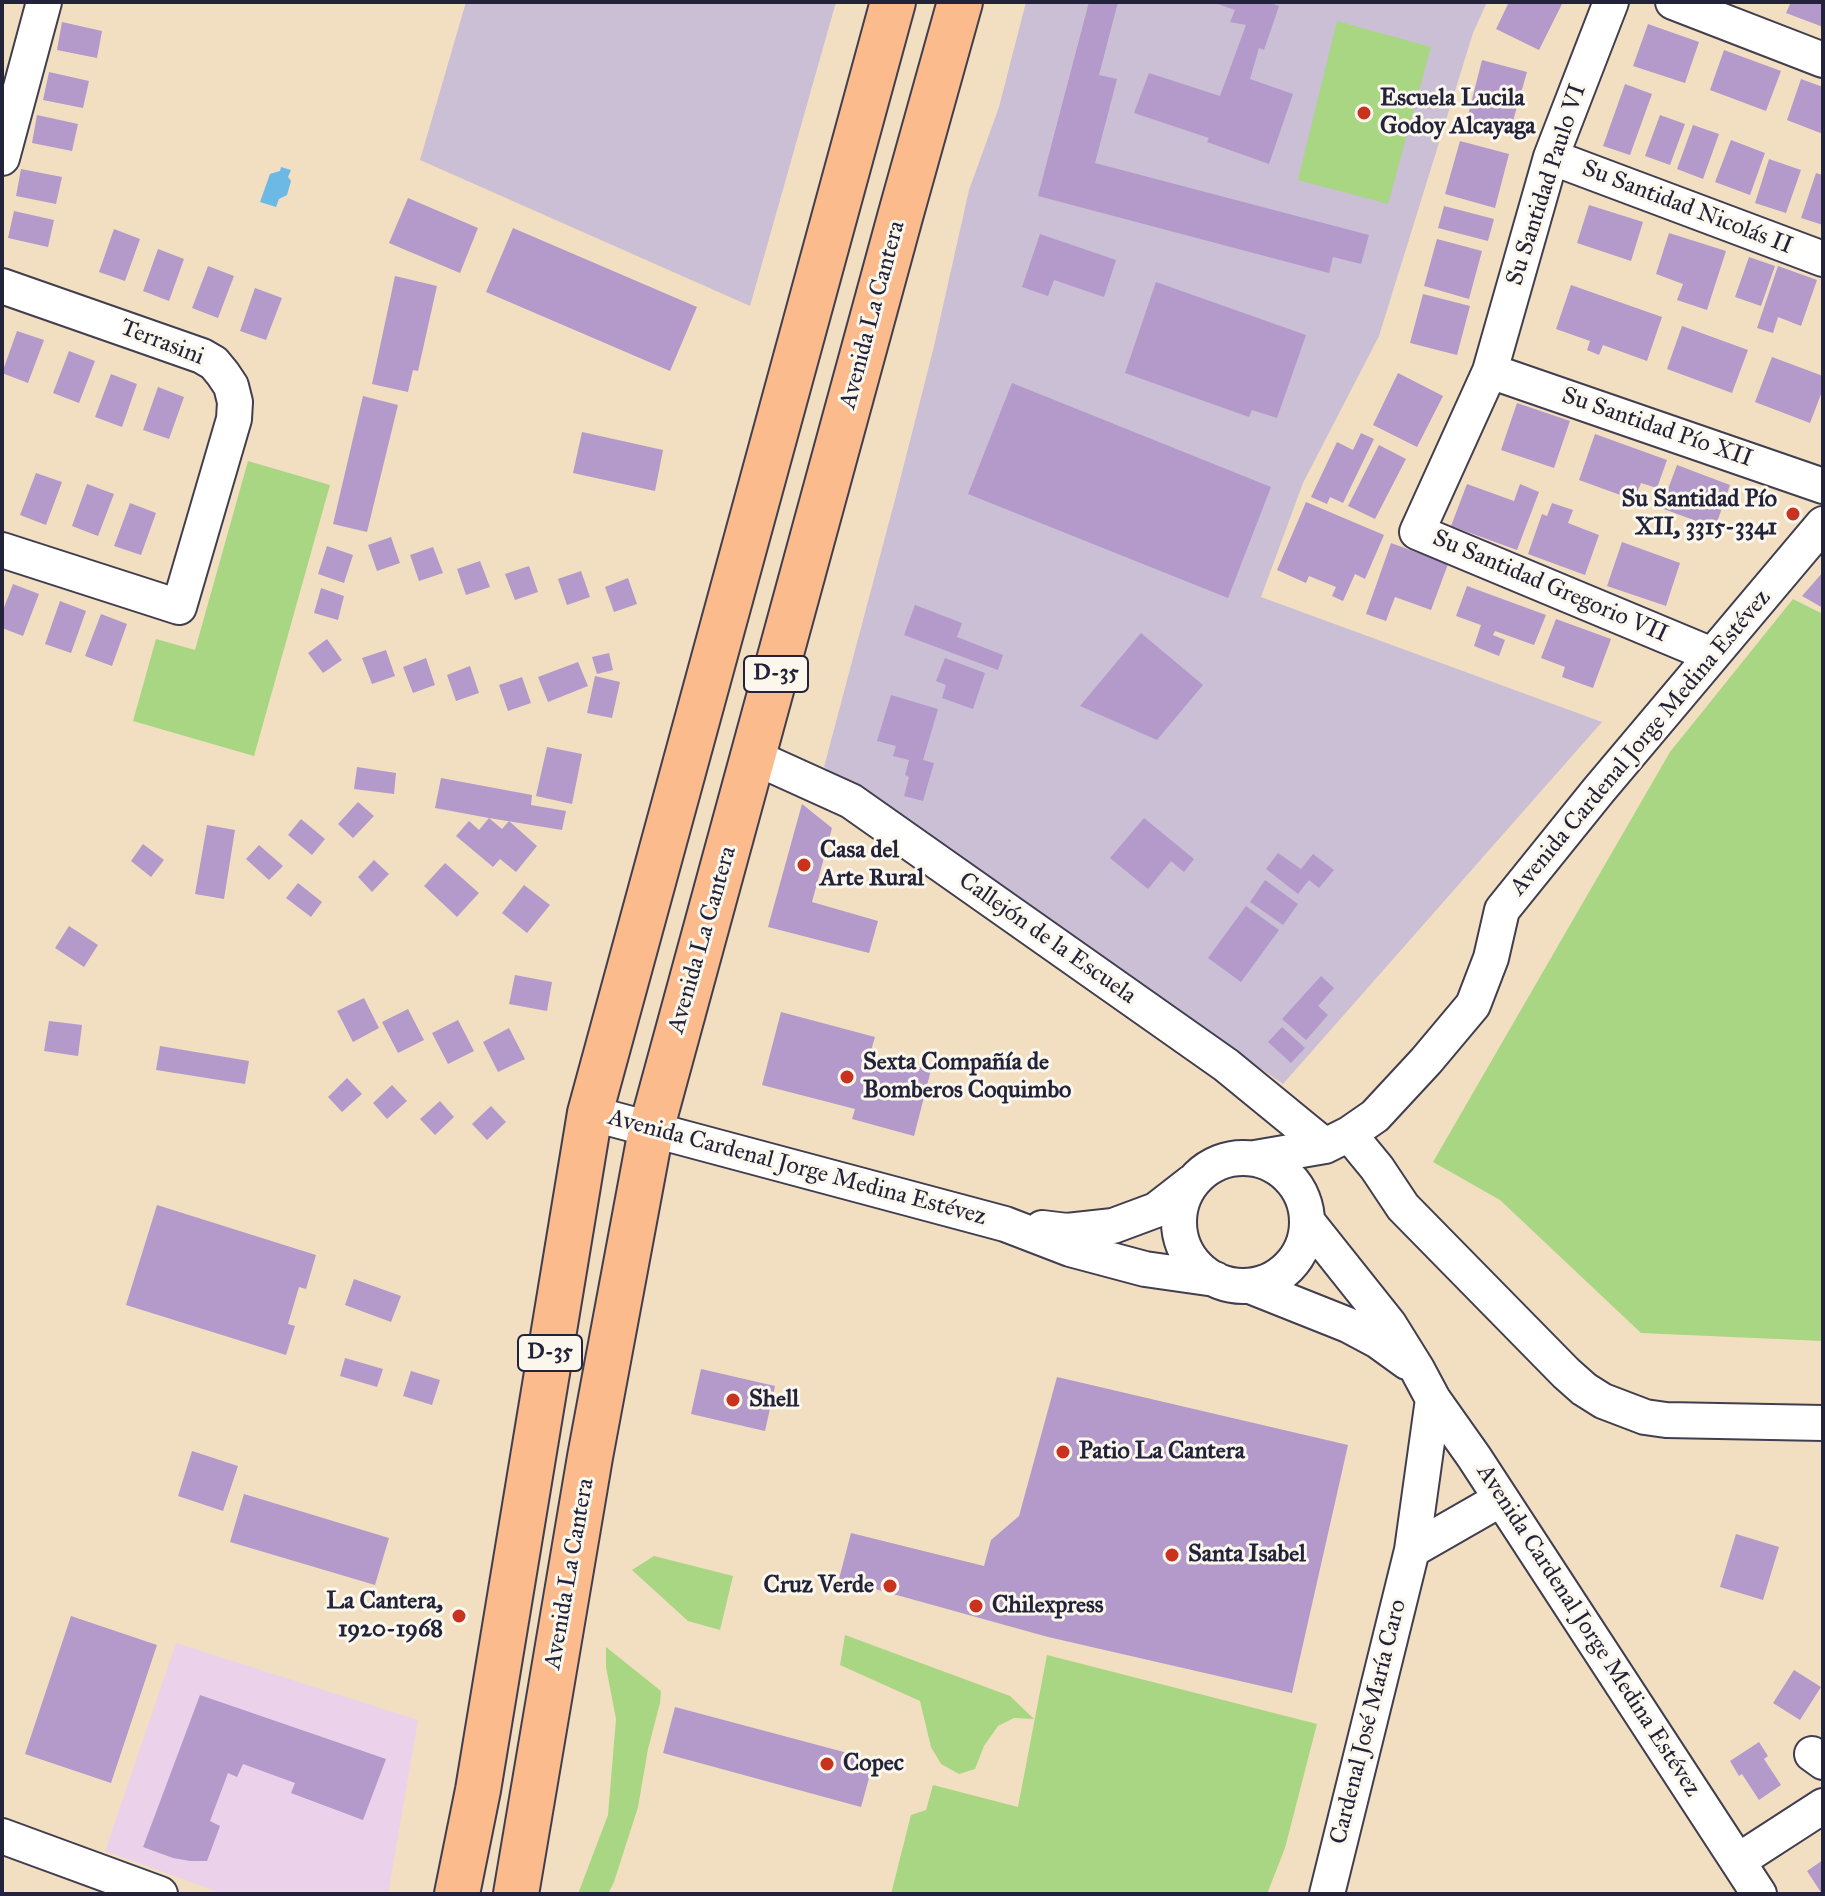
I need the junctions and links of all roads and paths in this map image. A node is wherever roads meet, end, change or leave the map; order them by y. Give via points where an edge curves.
1 (44, 2) edge
2 (893, 2) edge
3 (960, 2) edge
4 (1611, 2) edge
5 (1673, 2) edge
6 (1823, 60) edge
7 (1551, 157) junction
8 (2, 158) edge
9 (1823, 259) edge
10 (2, 286) edge
11 (1490, 371) junction
12 (1823, 486) edge
13 (1823, 524) edge
14 (2, 550) edge
15 (1712, 655) junction
16 (754, 757) junction
17 (590, 1113) junction
18 (651, 1130) junction
19 (1337, 1140) junction
20 (1255, 1158) junction
21 (1193, 1181) junction
22 (1305, 1209) junction
23 (1005, 1224) junction
24 (1215, 1279) junction
25 (1250, 1286) junction
26 (1417, 1369) junction
27 (1433, 1399) junction
28 (1823, 1423) edge
29 (1501, 1499) junction
30 (1412, 1550) junction
31 (1823, 1806) edge
32 (2, 1836) edge
33 (1738, 1861) junction
34 (160, 1894) edge
35 (457, 1894) edge
36 (516, 1894) edge
37 (1327, 1894) edge
38 (1759, 1894) edge

1 - 8 street
2 - 17 highway, D-35
3 - 16 highway, Avenida La Cantera / D-35
4 - 7 street, Su Santidad Paulo VI
5 - 6 street
7 - 9 street, Su Santidad Nicolás II
7 - 11 street, Su Santidad Paulo VI
10 - 14 street, Terrasini via 202,356 223,374 235,402 179,607
11 - 12 street, Su Santidad Pío XII
11 - 15 street, Su Santidad Gregorio VII via 1417,532
13 - 15 street, Avenida Cardenal Jorge Medina Estévez
15 - 19 street, Avenida Cardenal Jorge Medina Estévez via 1502,910 1473,1005 1375,1116
16 - 18 highway, Avenida La Cantera / D-35
16 - 19 street, Callejón de la Escuela via 851,801
17 - 18 street, Avenida Cardenal Jorge Medina Estévez
17 - 35 highway, D-35
18 - 23 street, Avenida Cardenal Jorge Medina Estévez
18 - 36 highway, Avenida La Cantera / D-35
19 - 20 street, Avenida Cardenal Jorge Medina Estévez
19 - 22 street, Avenida Cardenal Jorge Medina Estévez
19 - 28 street, Callejón de la Escuela via 1377,1168 1403,1207 1566,1373 1603,1401 1666,1420
20 - 21 street, Avenida Cardenal Jorge Medina Estévez via 1221,1161
20 - 22 street, Avenida Cardenal Jorge Medina Estévez via 1291,1179
21 - 23 street, Avenida Cardenal Jorge Medina Estévez via 1156,1210 1113,1226 1067,1231
21 - 24 street via 1182,1201 1184,1246 1196,1265
22 - 25 street, Avenida Cardenal Jorge Medina Estévez via 1305,1240 1297,1257 1268,1281
22 - 26 street, Avenida Cardenal Jorge Medina Estévez
23 - 24 street, Avenida Cardenal Jorge Medina Estévez via 1145,1269
24 - 25 street, Avenida Cardenal Jorge Medina Estévez
25 - 26 street, Avenida Cardenal Jorge Medina Estévez via 1348,1325
26 - 27 street, Avenida Cardenal Jorge Medina Estévez
27 - 29 street, Avenida Cardenal Jorge Medina Estévez
27 - 30 street, Cardenal José María Caro
29 - 30 street
29 - 33 street, Avenida Cardenal Jorge Medina Estévez
30 - 37 street, Cardenal José María Caro
31 - 33 street
32 - 34 street
33 - 38 street, Avenida Cardenal Jorge Medina Estévez

